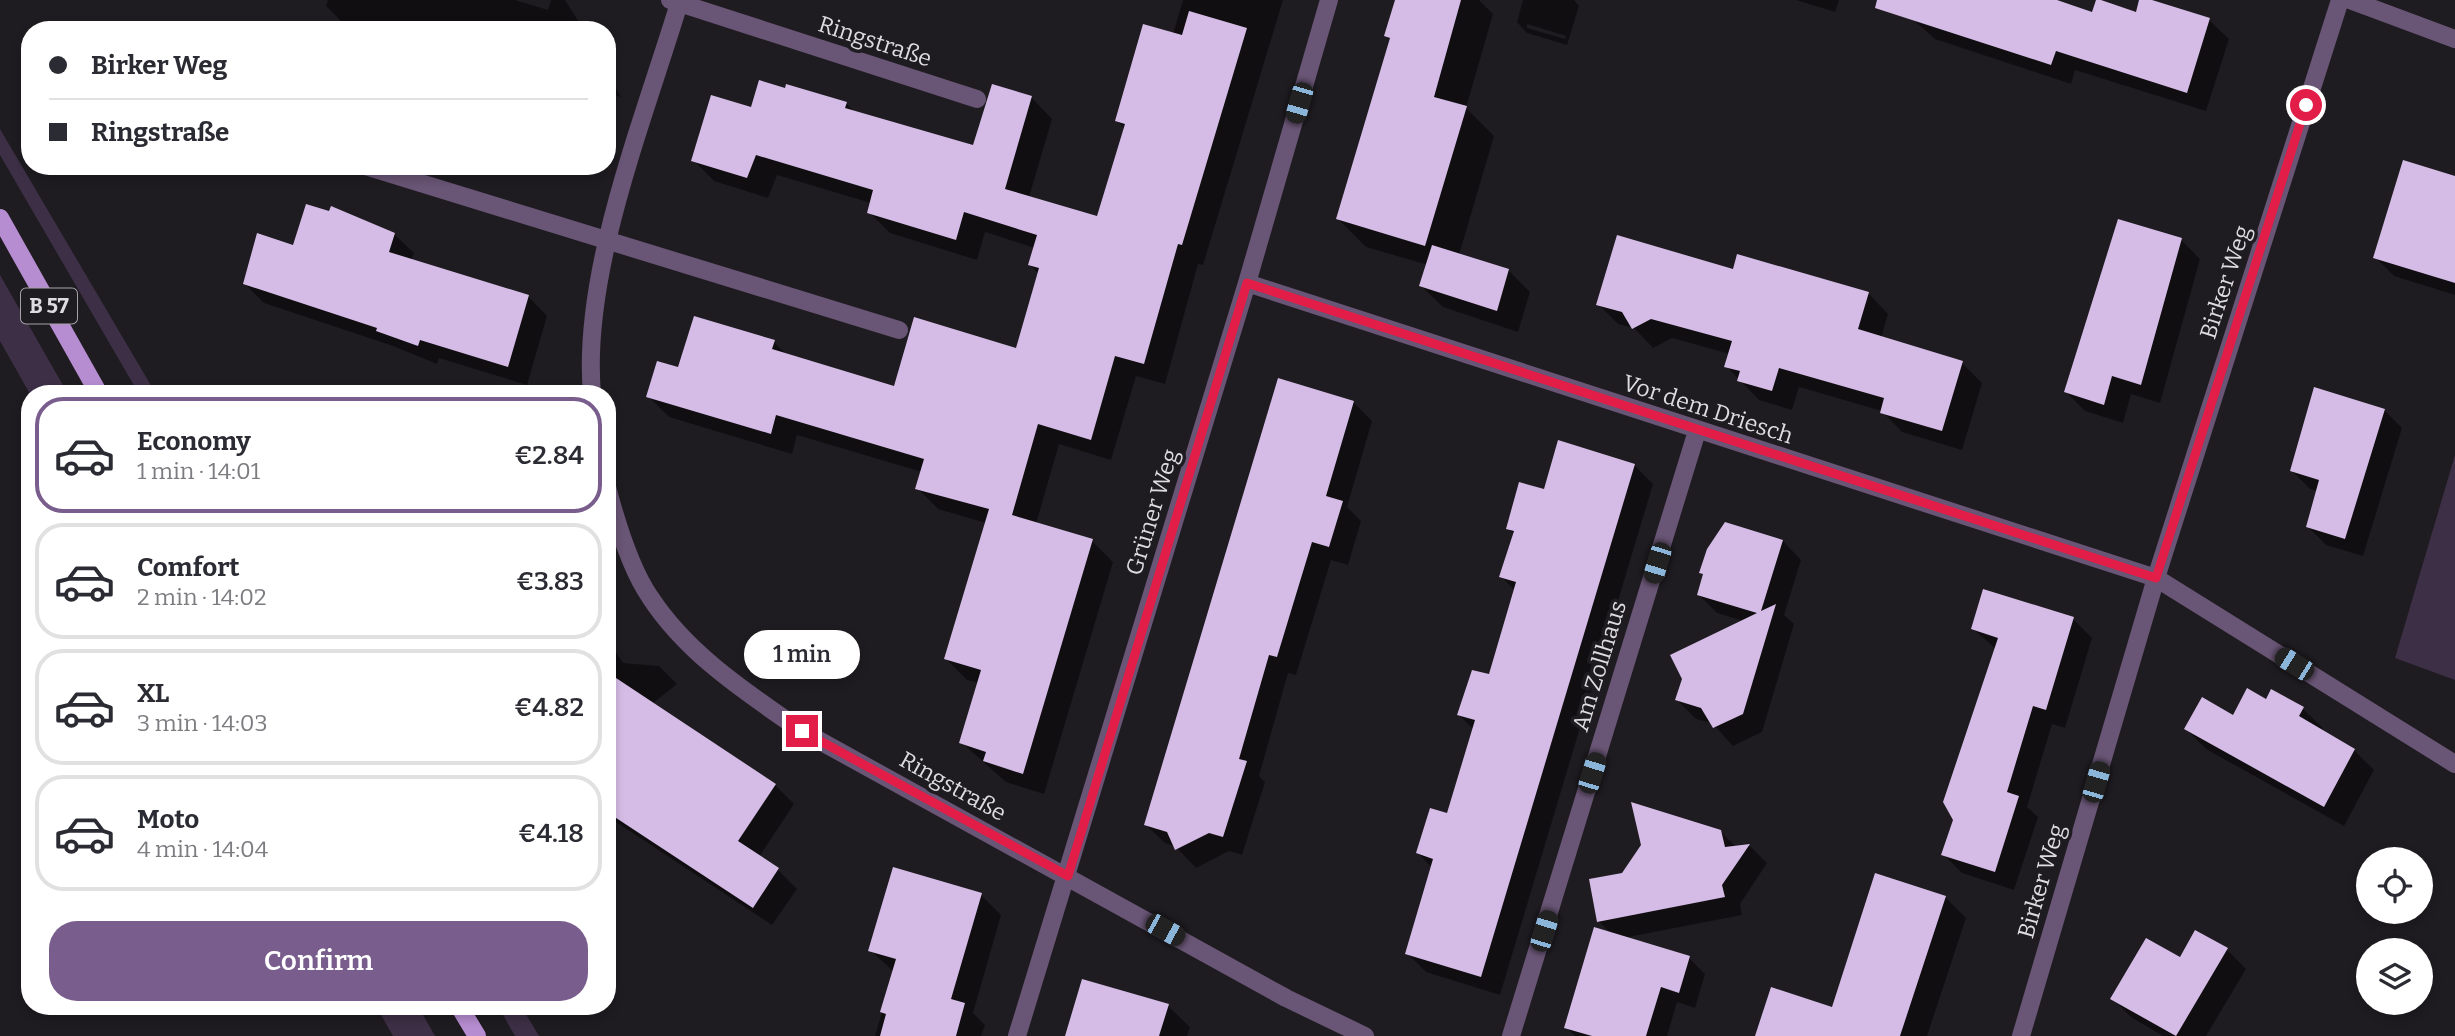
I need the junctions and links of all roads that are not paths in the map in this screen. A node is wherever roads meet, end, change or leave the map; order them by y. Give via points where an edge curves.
1 (1329, 0) edge
2 (2340, 0) edge
3 (2350, 0) edge
4 (676, 1) edge
5 (2455, 39) edge
6 (977, 99) dead end
7 (394, 175) edge
8 (0, 218) edge
9 (607, 241) junction
10 (1247, 283) junction
11 (899, 330) dead end
12 (94, 385) edge
13 (591, 385) edge
14 (1697, 431) junction
15 (616, 521) edge
16 (2156, 578) junction
17 (2455, 764) edge
18 (1068, 876) junction
19 (464, 1015) edge
20 (477, 1036) edge
21 (1017, 1036) edge
22 (1365, 1036) edge
23 (1511, 1036) edge
24 (2021, 1036) edge

1 - 10 street, Grüner Weg
2 - 16 street, Birker Weg
3 - 5 street
4 - 6 street, Ringstraße
4 - 9 street, Ringstraße
7 - 9 street
8 - 12 main road, B 57
9 - 11 street
9 - 13 street, Ringstraße via 595,310
10 - 14 street, Vor dem Driesch
10 - 18 street, Grüner Weg
14 - 16 street, Vor dem Driesch
14 - 23 street, Am Zollhaus
15 - 18 street, Ringstraße via 649,596 690,644 737,686 802,731
16 - 17 street
16 - 24 street, Birker Weg
18 - 21 street, Grüner Weg
18 - 22 street, Ringstraße via 1286,998
19 - 20 main road

